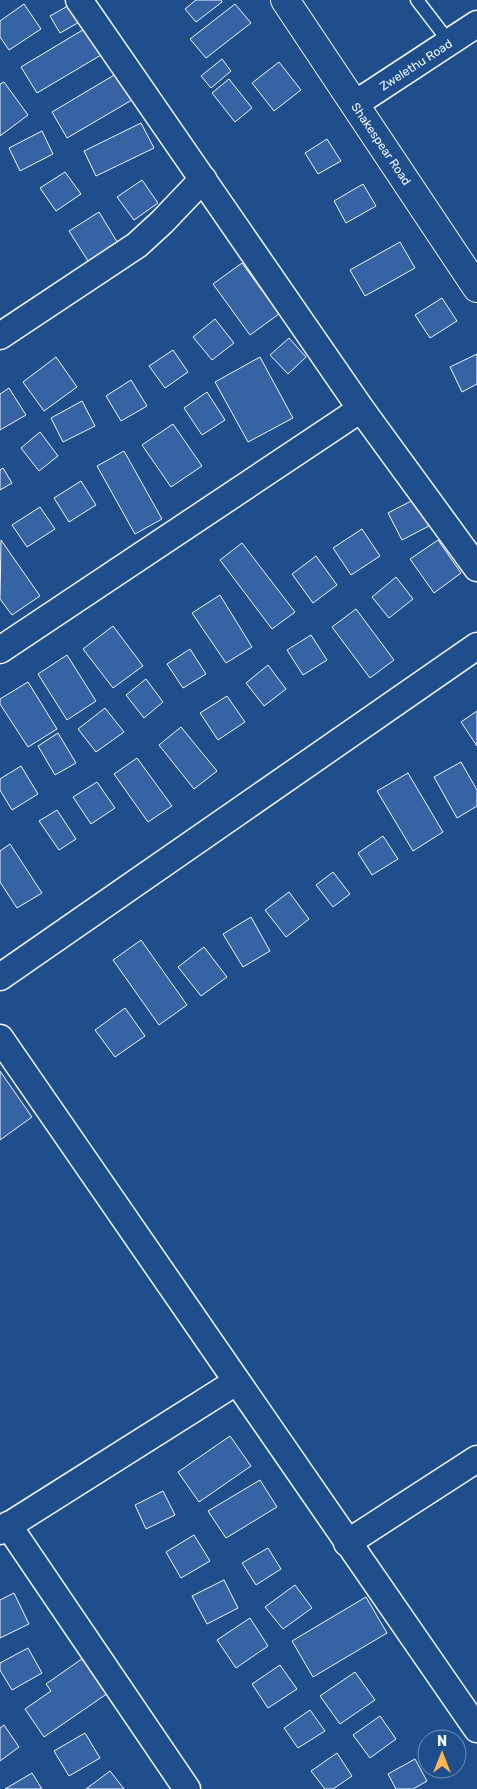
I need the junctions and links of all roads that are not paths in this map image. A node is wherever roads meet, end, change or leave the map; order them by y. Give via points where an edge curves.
1 (79, 0) edge
2 (284, 0) edge
3 (416, 0) edge
4 (477, 24) edge
5 (450, 43) junction
6 (355, 104) junction
7 (203, 179) junction
8 (477, 288) edge
9 (1, 332) edge
10 (361, 409) junction
11 (477, 568) edge
12 (477, 646) edge
13 (0, 650) edge
14 (0, 977) edge
15 (0, 1038) edge
16 (236, 1382) junction
17 (477, 1459) edge
18 (4, 1528) edge
19 (348, 1543) junction
20 (477, 1729) edge
21 (187, 1789) edge

1 - 7 street
2 - 6 street, Shakespear Road
3 - 5 lane
4 - 5 street, Zwelethu Road
5 - 6 street, Zwelethu Road
6 - 8 street, Shakespear Road
7 - 9 street via 137,244
7 - 10 street
10 - 11 street
10 - 13 street
12 - 14 street
15 - 16 street
16 - 18 street
16 - 19 street
17 - 19 street
18 - 21 street
19 - 20 street

